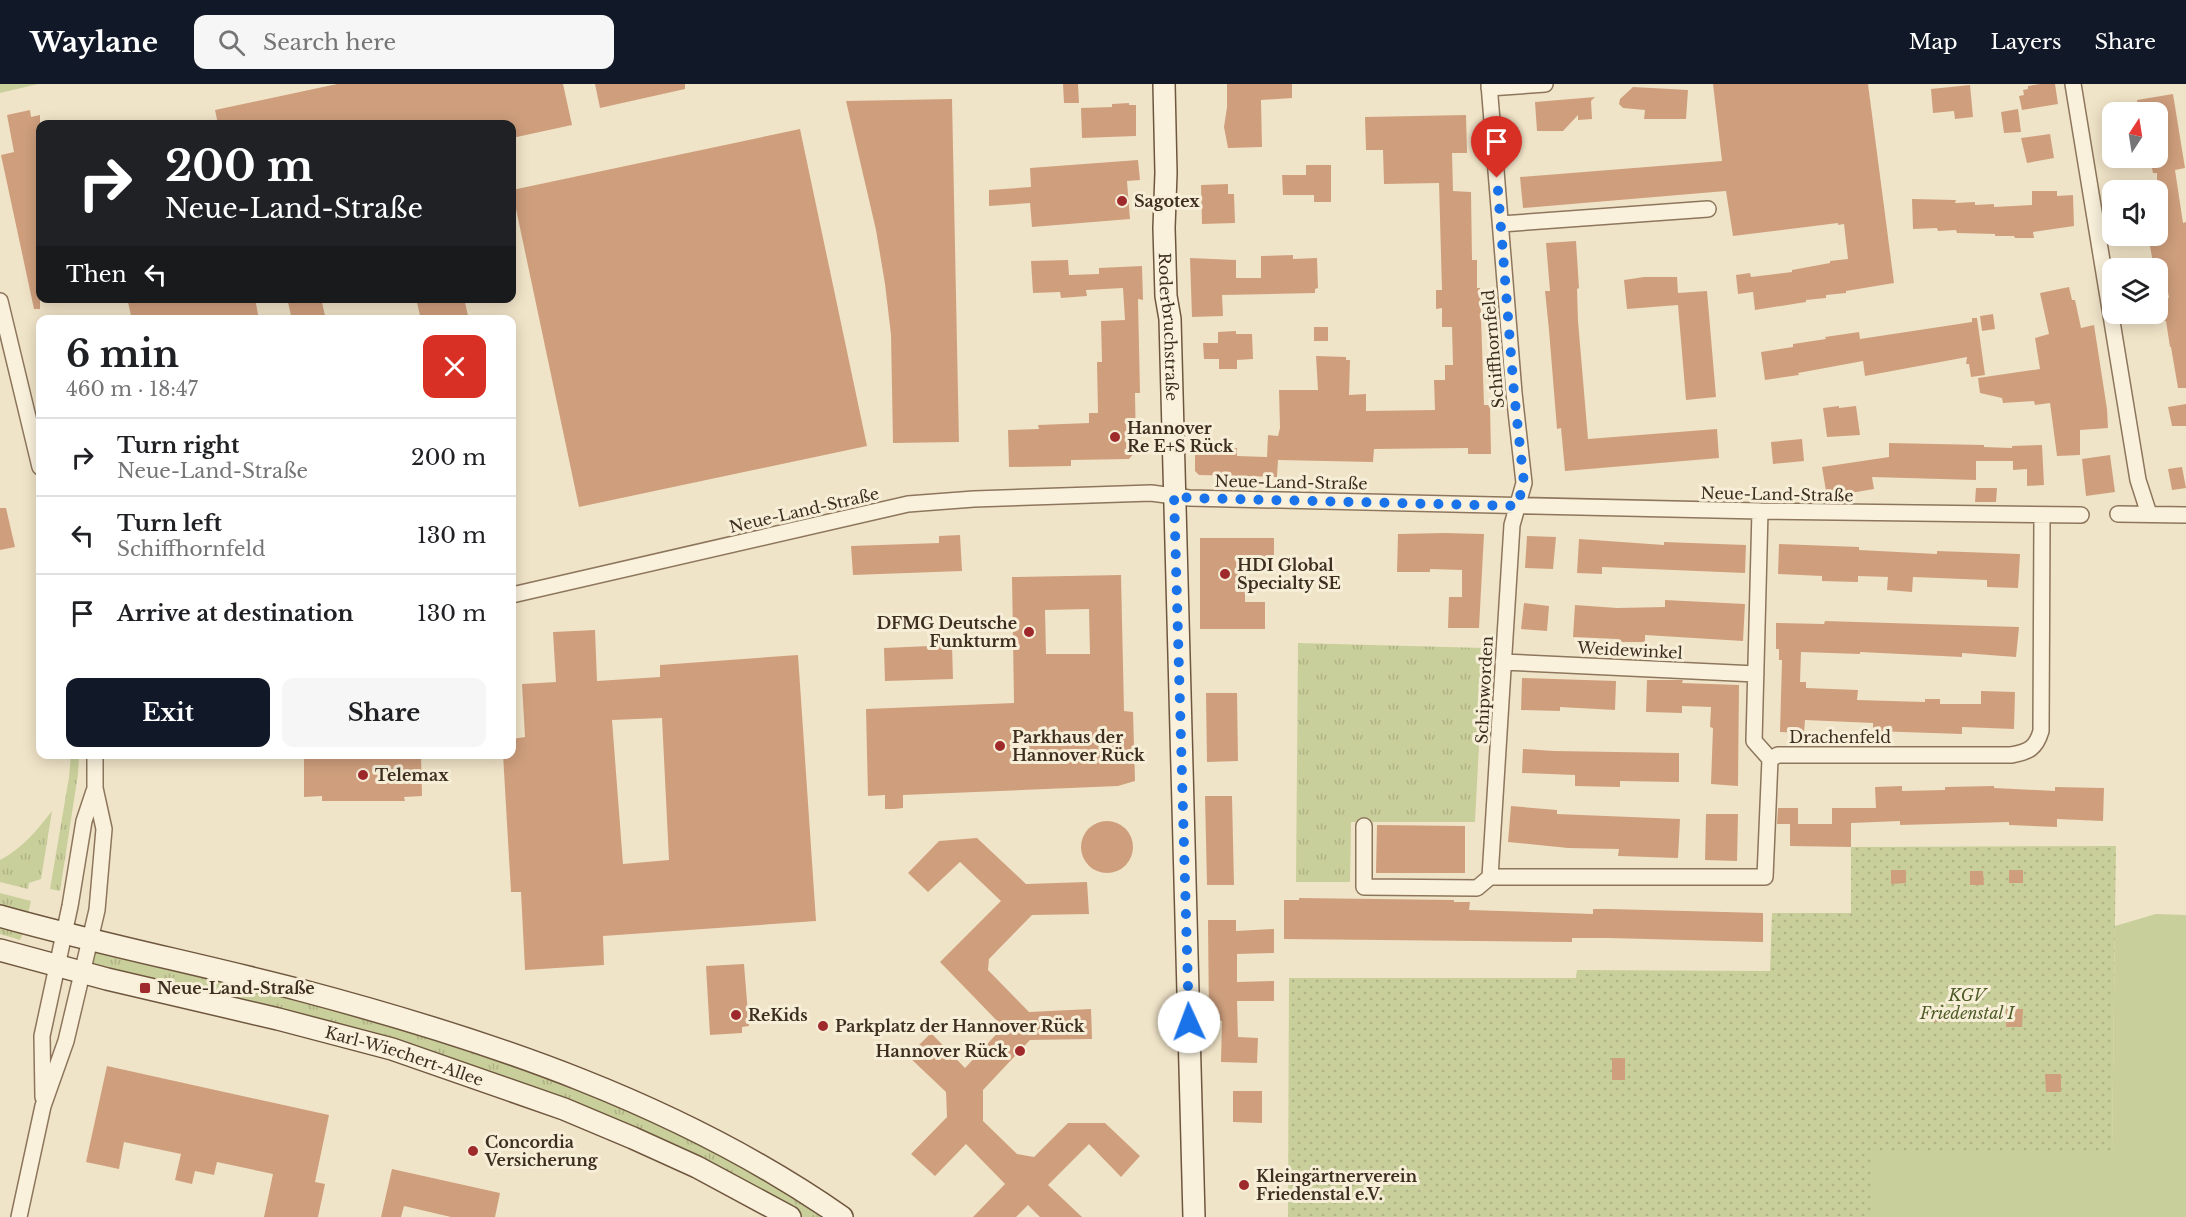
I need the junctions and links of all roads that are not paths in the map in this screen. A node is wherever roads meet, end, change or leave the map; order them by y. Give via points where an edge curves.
1 (1164, 84) edge
2 (1545, 84) edge
3 (2073, 84) edge
4 (1489, 86) edge
5 (1708, 208) dead end
6 (1501, 224) junction
7 (0, 301) edge
8 (36, 450) edge
9 (1174, 495) junction
10 (1517, 506) junction
11 (1760, 512) junction
12 (2118, 514) dead end
13 (2149, 514) junction
14 (2186, 515) edge
15 (2042, 516) junction
16 (2081, 516) dead end
17 (516, 594) edge
18 (1503, 662) junction
19 (1756, 674) junction
20 (95, 759) edge
21 (1770, 759) junction
22 (95, 788) junction
23 (1364, 826) dead end
24 (1490, 877) junction
25 (0, 916) edge
26 (64, 933) junction
27 (91, 940) junction
28 (0, 950) edge
29 (57, 966) junction
30 (82, 972) junction
31 (43, 1106) junction
32 (19, 1217) edge
33 (790, 1217) edge
34 (842, 1217) edge
35 (1194, 1217) edge

1 - 9 main road, Roderbruchstraße via 1164,239
2 - 4 street, Schiffhornfeld
3 - 13 street via 2138,480
4 - 6 street, Schiffhornfeld
5 - 6 street
6 - 10 street, Schiffhornfeld via 1524,483
7 - 8 street
9 - 10 street, Neue-Land-Straße
9 - 17 street, Neue-Land-Straße via 908,504
9 - 35 main road, Roderbruchstraße
10 - 11 street, Neue-Land-Straße
10 - 18 street, Schipworden via 1512,525
11 - 15 street, Neue-Land-Straße
11 - 19 street
12 - 13 street
13 - 14 street
15 - 16 street, Neue-Land-Straße
15 - 21 street, Drachenfeld via 2042,731 2031,750 2011,755 1778,755
18 - 19 street, Weidewinkel
18 - 24 street, Schipworden
19 - 21 street via 1754,741
20 - 22 street
21 - 24 street, Drachenfeld via 1765,877
22 - 26 street via 84,820
22 - 27 street via 104,829
23 - 24 street via 1364,887 1477,888
25 - 26 main road, Karl-Wiechert-Allee
26 - 27 main road, Karl-Wiechert-Allee
26 - 29 street
27 - 30 street
27 - 34 main road, Karl-Wiechert-Allee via 299,990 406,1020 550,1068 716,1140
28 - 29 main road, Karl-Wiechert-Allee
29 - 30 main road, Karl-Wiechert-Allee
29 - 31 street via 42,1036
30 - 31 street via 66,1041
30 - 33 main road, Karl-Wiechert-Allee via 392,1049 623,1133
31 - 32 street

